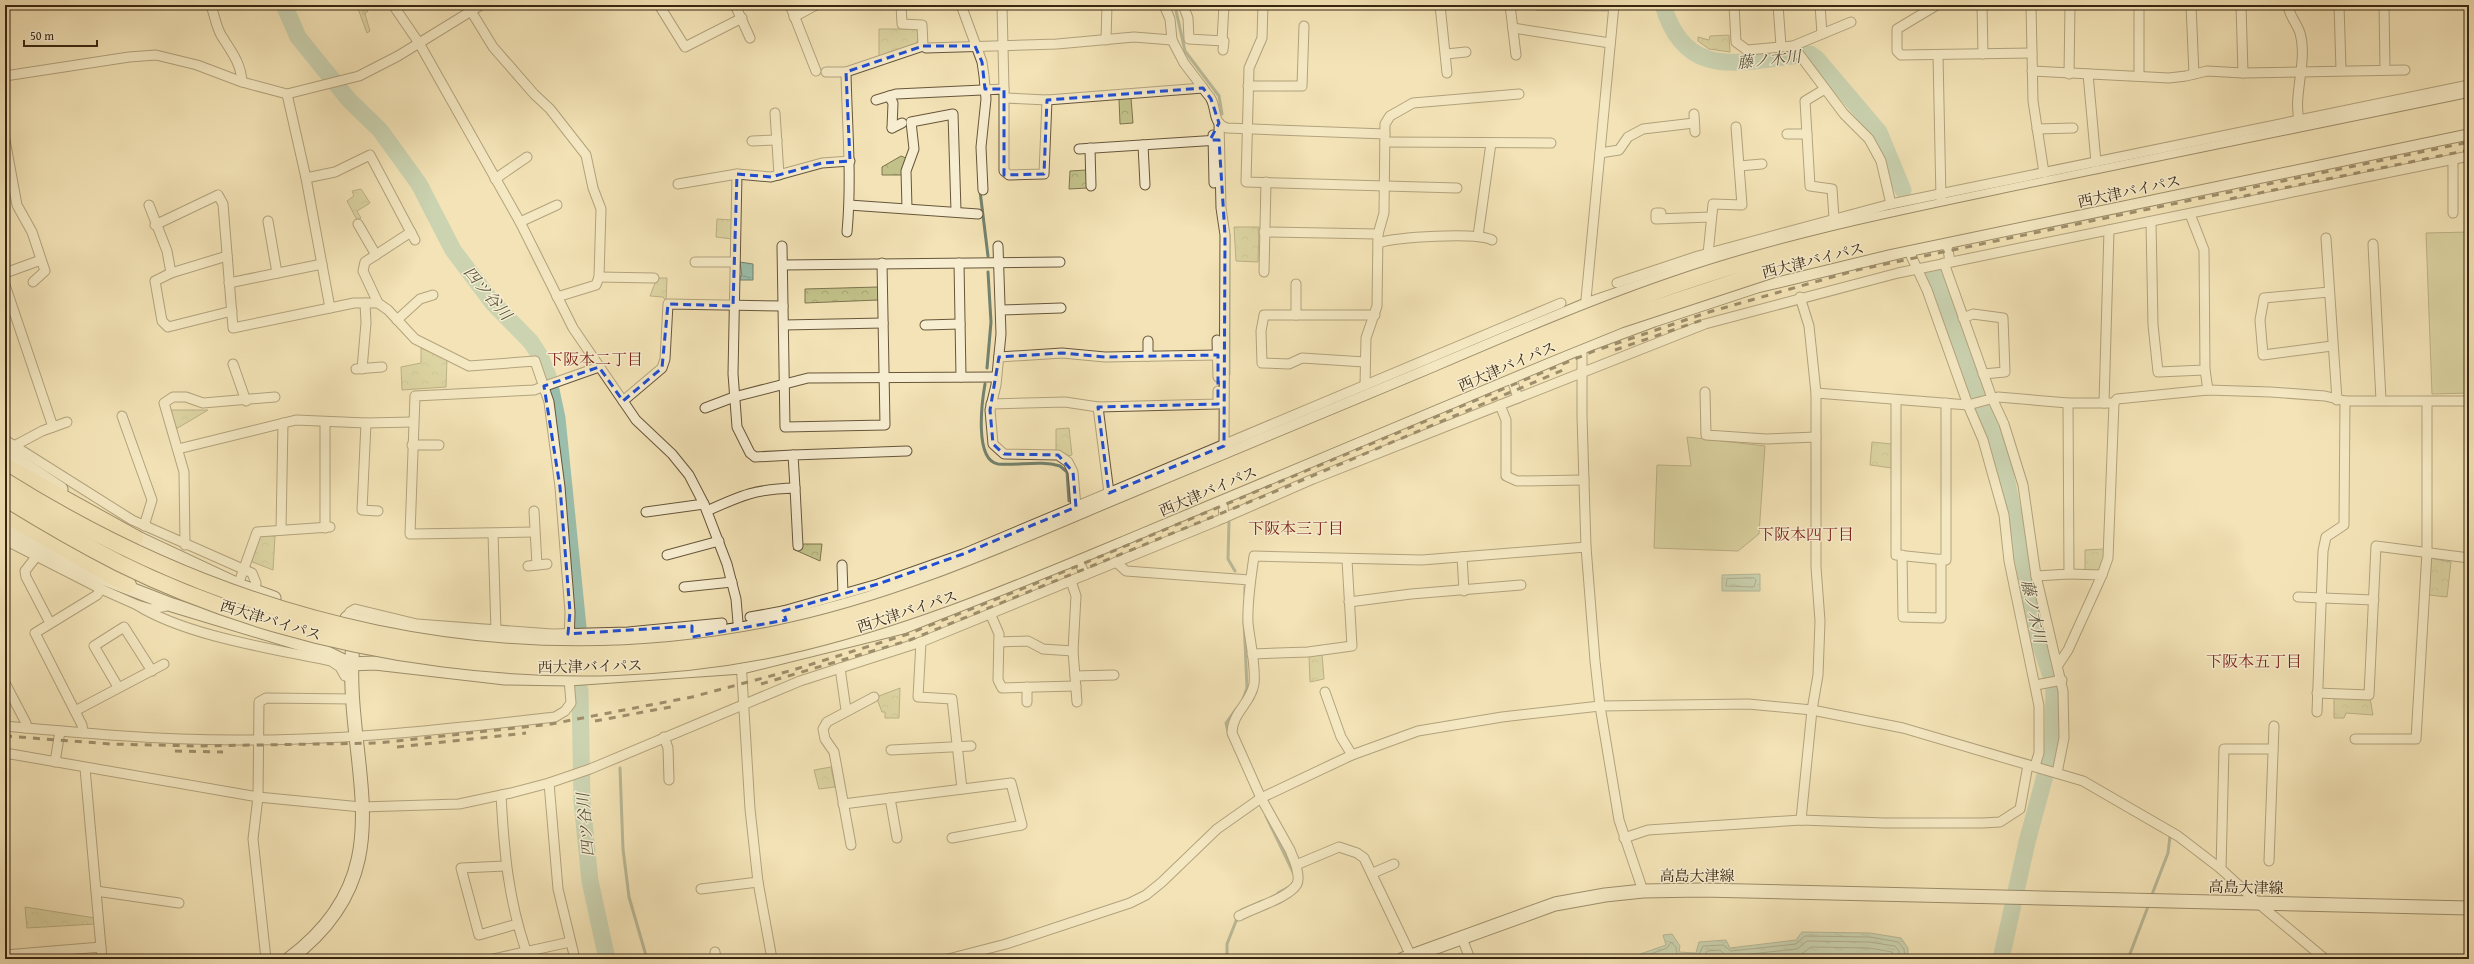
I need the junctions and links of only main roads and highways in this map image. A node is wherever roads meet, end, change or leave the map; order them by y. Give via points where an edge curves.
1 (2469, 106) edge
2 (2469, 120) edge
3 (2415, 124) junction
4 (5, 466) edge
5 (5, 482) edge
6 (5, 498) edge
7 (5, 514) edge
8 (140, 532) road end
9 (128, 586) road end

1 - 3 highway, bridge
2 - 3 highway, bridge
3 - 5 highway, 西大津バイパス, bridge via 1882,228 1688,280 1540,337 1049,543 934,588 831,621 724,643 642,652 555,654 469,648 364,632 248,600 184,575 128,551
3 - 6 highway, 西大津バイパス, bridge via 1885,242 1774,270 1692,295 1572,339 939,602 834,634 727,657 674,664 555,668 468,662 362,645 305,632 180,589 121,564
4 - 8 highway via 24,472
7 - 9 highway

